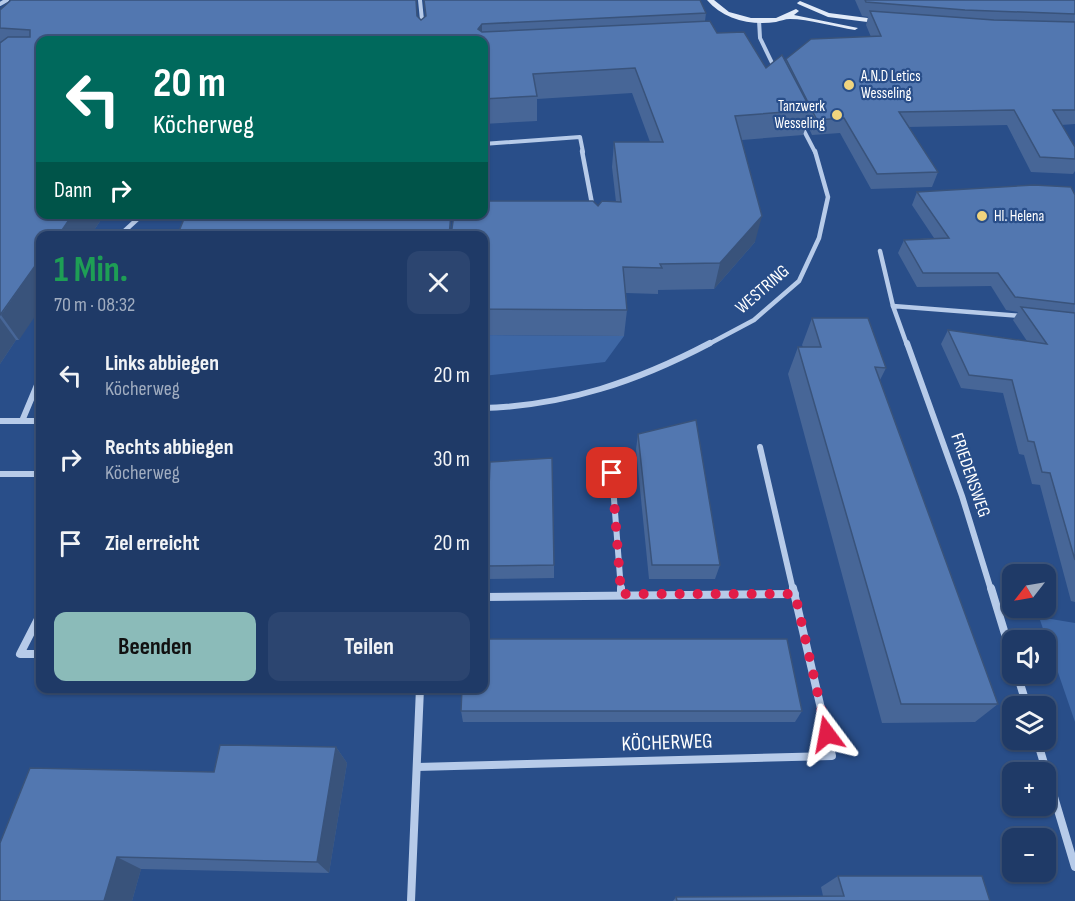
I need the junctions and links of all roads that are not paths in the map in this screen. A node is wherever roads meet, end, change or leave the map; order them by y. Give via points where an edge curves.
1 (7, 0) edge
2 (420, 0) edge
3 (710, 0) edge
4 (800, 2) edge
5 (0, 4) edge
6 (791, 16) junction
7 (759, 21) junction
8 (424, 36) edge
9 (779, 78) edge
10 (799, 119) edge
11 (488, 144) edge
12 (594, 216) edge
13 (138, 219) edge
14 (124, 231) edge
15 (880, 251) dead end
16 (893, 306) junction
17 (1032, 318) edge
18 (36, 388) edge
19 (488, 408) edge
20 (0, 421) edge
21 (22, 421) junction
22 (36, 421) edge
23 (759, 447) dead end
24 (612, 473) dead end
25 (0, 474) edge
26 (36, 474) edge
27 (621, 594) junction
28 (795, 594) junction
29 (488, 597) edge
30 (36, 623) edge
31 (1004, 630) edge
32 (36, 654) edge
33 (420, 693) edge
34 (1040, 750) edge
35 (417, 768) junction
36 (1075, 867) edge
37 (411, 901) edge

1 - 5 street
2 - 8 street
3 - 7 street via 730,15
4 - 6 street
4 - 6 street via 828,15 887,26 852,27
6 - 7 street
7 - 9 street via 759,38
10 - 19 street, WESTRING via 818,157 828,197 819,238 799,281 754,320 695,351 587,395 526,407
11 - 12 street via 580,137
13 - 14 street
15 - 16 street, FRIEDENSWEG
16 - 17 street
16 - 31 street, FRIEDENSWEG via 962,496
18 - 21 street
20 - 21 street
21 - 22 street
23 - 28 street, KÖCHERWEG
24 - 27 street
25 - 26 street
27 - 28 street
27 - 29 street
28 - 35 street, KÖCHERWEG via 832,756
30 - 32 street via 20,654
33 - 35 street
34 - 36 street
35 - 37 street

